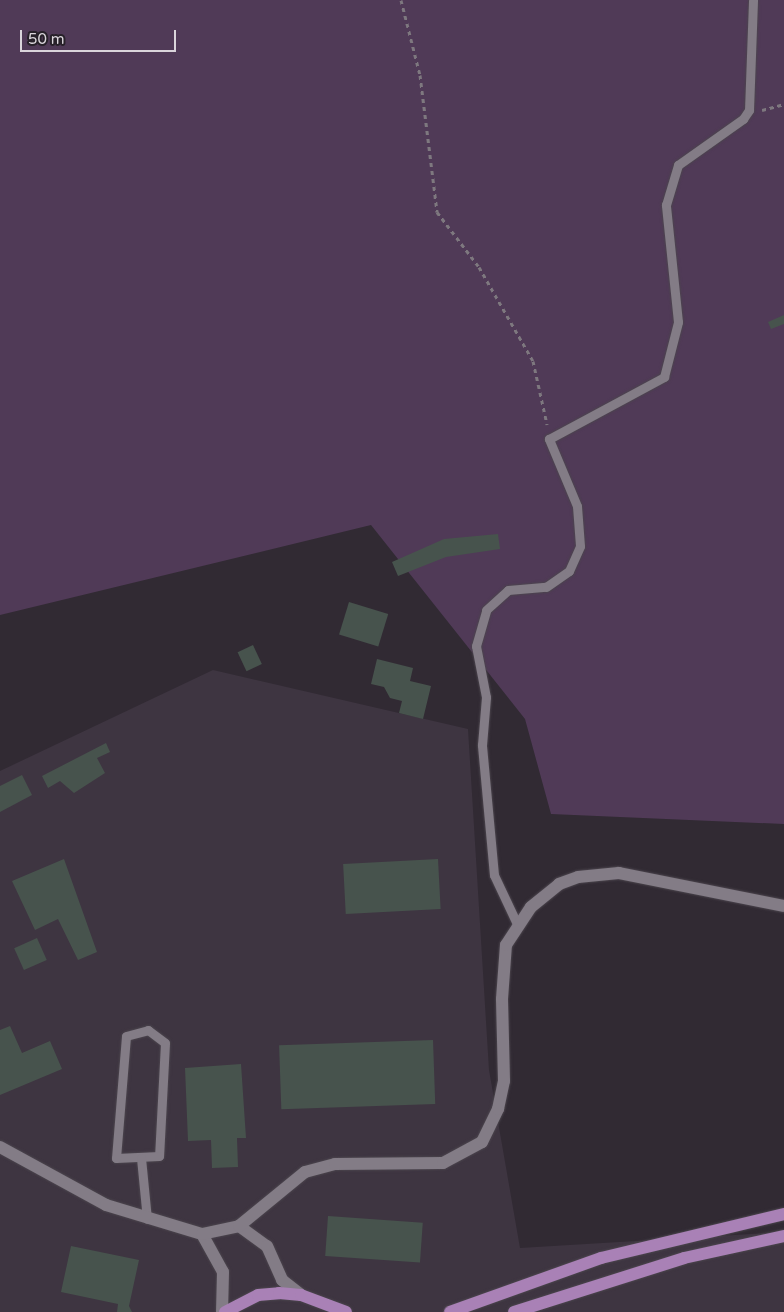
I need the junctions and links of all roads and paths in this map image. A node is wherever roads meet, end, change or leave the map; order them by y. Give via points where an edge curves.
1 (401, 0) edge
2 (753, 0) edge
3 (784, 104) edge
4 (749, 110) junction
5 (549, 439) junction
6 (784, 906) edge
7 (518, 926) junction
8 (0, 1147) edge
9 (141, 1158) junction
10 (784, 1214) edge
11 (147, 1219) junction
12 (239, 1226) junction
13 (202, 1234) junction
14 (784, 1236) edge
15 (301, 1295) junction
16 (320, 1302) junction
17 (224, 1312) edge
18 (335, 1312) edge
19 (346, 1312) edge
20 (450, 1312) edge
21 (514, 1312) edge

1 - 5 path via 420,75 437,212 479,267 533,362
2 - 4 lane
3 - 4 path via 777,109
4 - 5 lane via 744,119 678,165 666,205 678,322 664,377
5 - 7 lane via 577,506 580,546 569,571 546,587 508,590 486,610 476,646 486,697 482,745 494,874
6 - 7 street via 619,873 599,874 578,877 544,892
7 - 12 street via 502,962 502,1097 482,1142 443,1163 335,1164 305,1172
8 - 11 street via 56,1181
9 - 9 lane via 159,1156 165,1043 148,1030 126,1036 116,1158
9 - 11 lane
10 - 20 main road via 601,1258
11 - 13 street
12 - 13 street
12 - 15 street via 267,1246 282,1280
13 - 17 street via 224,1272
14 - 21 main road via 667,1262
15 - 16 main road
15 - 17 main road via 258,1295
16 - 18 main road
16 - 19 main road

